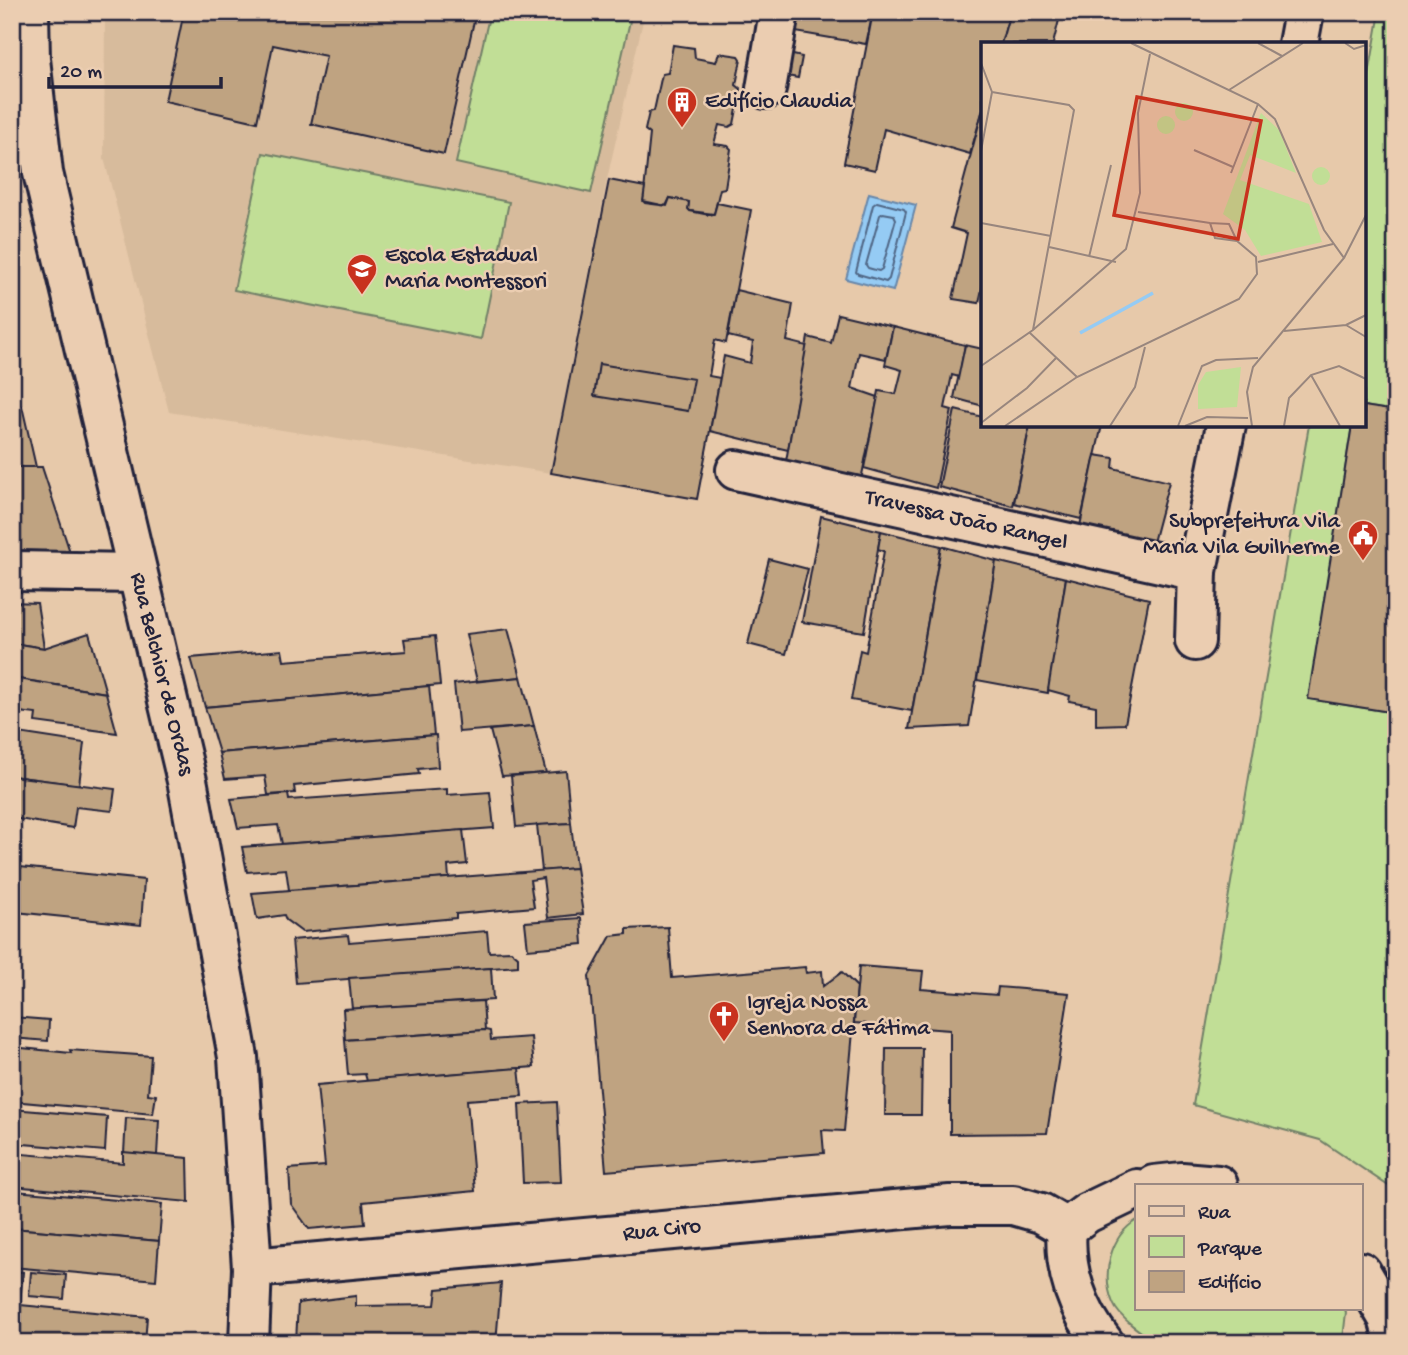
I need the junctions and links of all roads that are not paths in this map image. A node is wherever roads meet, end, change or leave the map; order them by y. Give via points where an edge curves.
1 (29, 12) edge
2 (779, 12) edge
3 (1304, 12) edge
4 (1298, 42) edge
5 (766, 89) dead end
6 (1226, 427) edge
7 (736, 470) dead end
8 (12, 571) edge
9 (1198, 571) junction
10 (136, 573) junction
11 (1195, 641) dead end
12 (1163, 1184) edge
13 (1206, 1184) edge
14 (1135, 1190) edge
15 (1067, 1228) junction
16 (252, 1268) junction
17 (1362, 1274) edge
18 (249, 1343) edge
19 (1104, 1343) edge
20 (1395, 1343) edge

1 - 10 street, Rua Belchior de Ordas via 43,173
2 - 5 street
3 - 4 street
6 - 9 street
7 - 9 street, Travessa João Rangel
8 - 10 street
9 - 11 street
10 - 16 street, Rua Belchior de Ordas via 188,785 234,1030
12 - 13 street
14 - 15 street
15 - 16 street, Rua Ciro via 1041,1213 1013,1205 950,1205
15 - 19 street via 1065,1246 1072,1285
16 - 18 street, Rua Belchior de Ordas
17 - 20 street via 1388,1318

